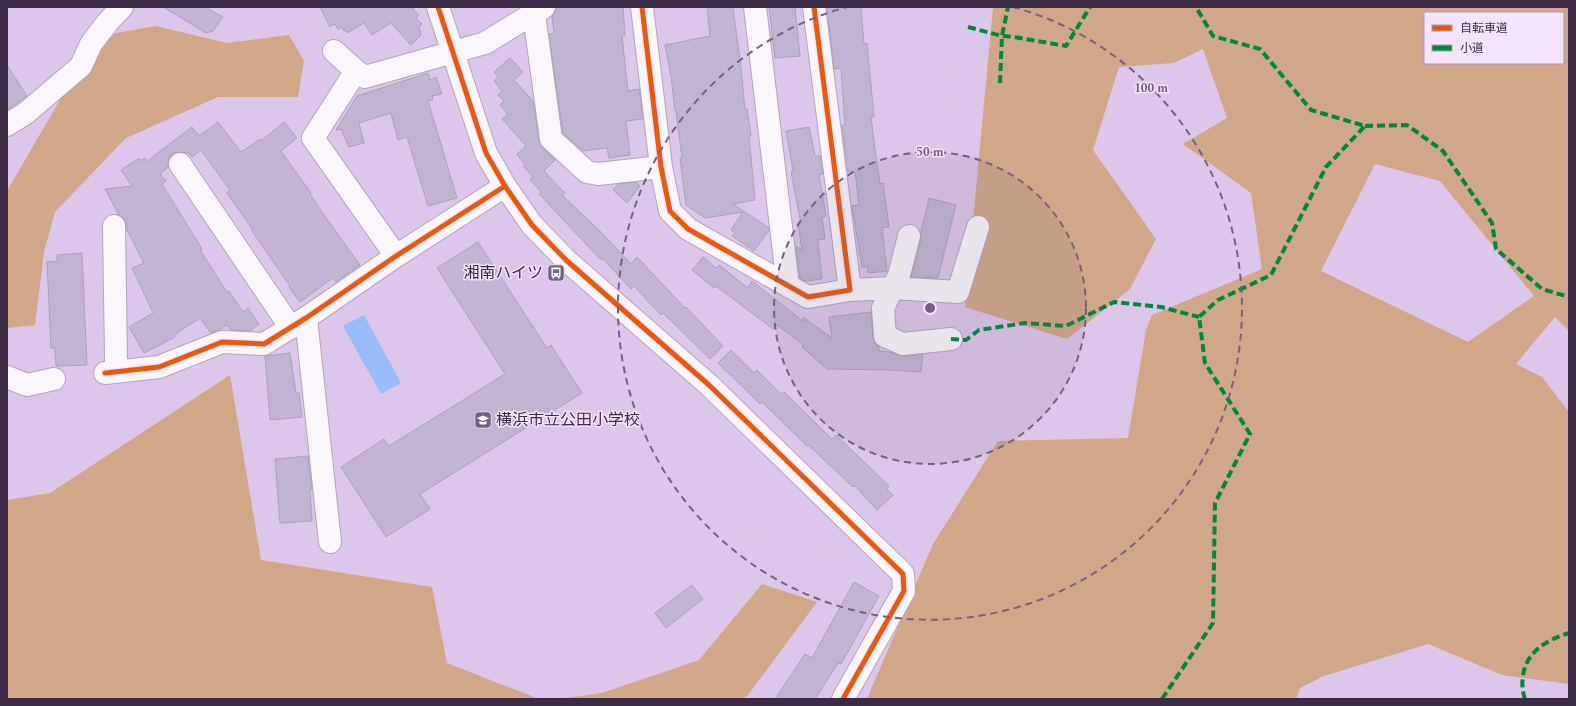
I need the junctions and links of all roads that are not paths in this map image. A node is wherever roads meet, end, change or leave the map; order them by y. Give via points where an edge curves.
1 (122, 7) edge
2 (438, 7) edge
3 (642, 7) edge
4 (755, 7) edge
5 (814, 7) edge
6 (537, 9) edge
7 (328, 44) road end
8 (453, 52) junction
9 (356, 71) junction
10 (7, 125) edge
11 (180, 164) dead end
12 (661, 167) junction
13 (504, 186) junction
14 (114, 226) dead end
15 (978, 227) dead end
16 (909, 236) road end
17 (396, 256) junction
18 (788, 286) junction
19 (892, 288) junction
20 (850, 290) junction
21 (298, 323) junction
22 (951, 339) dead end
23 (7, 377) edge
24 (54, 379) road end
25 (330, 542) dead end
26 (843, 699) edge

1 - 10 street via 91,44 81,66 26,113
2 - 8 street
3 - 12 street
4 - 18 street
5 - 20 street
6 - 8 street via 485,43
6 - 12 street via 551,139 586,172 598,174
7 - 9 street
8 - 9 street via 366,76
8 - 13 street via 486,153
9 - 17 street via 313,138
11 - 21 street
12 - 18 street via 670,211 688,229
13 - 17 street
13 - 26 street via 532,225 566,260 709,385 903,574 904,591
14 - 21 street via 116,359 111,371 159,367 222,342 264,344
15 - 19 street via 958,292
16 - 19 street via 899,275
17 - 21 street
18 - 20 street via 808,297
19 - 20 street
19 - 22 street via 883,308 884,336 903,344
21 - 25 street
23 - 24 street via 27,385

